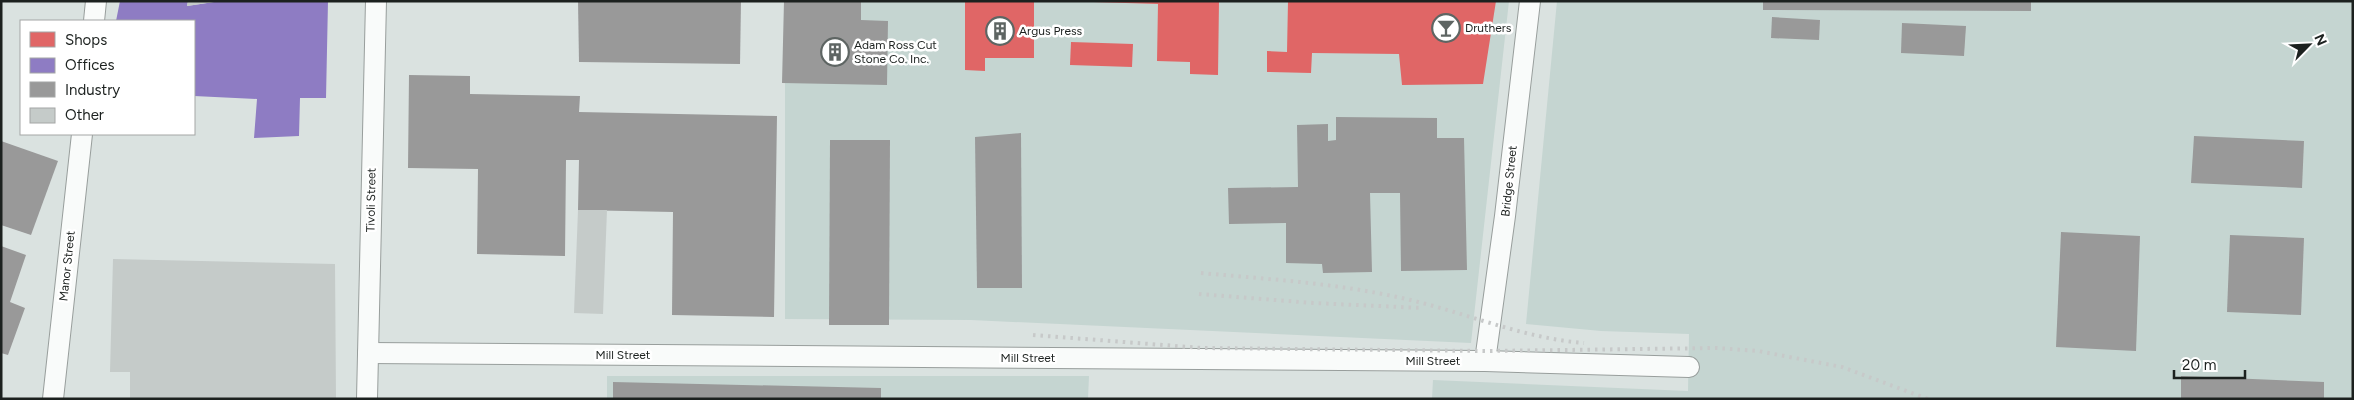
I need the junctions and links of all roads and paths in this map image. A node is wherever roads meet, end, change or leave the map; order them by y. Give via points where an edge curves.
1 (96, 1) edge
2 (376, 1) edge
3 (1530, 1) edge
4 (94, 20) edge
5 (82, 135) edge
6 (368, 353) junction
7 (1485, 361) junction
8 (1689, 367) dead end
9 (53, 399) edge
10 (367, 399) edge

1 - 4 street
2 - 6 street, Tivoli Street
3 - 7 street, Bridge Street
5 - 9 street, Manor Street
6 - 7 street, Mill Street
6 - 10 street, Tivoli Street
7 - 8 street, Mill Street

